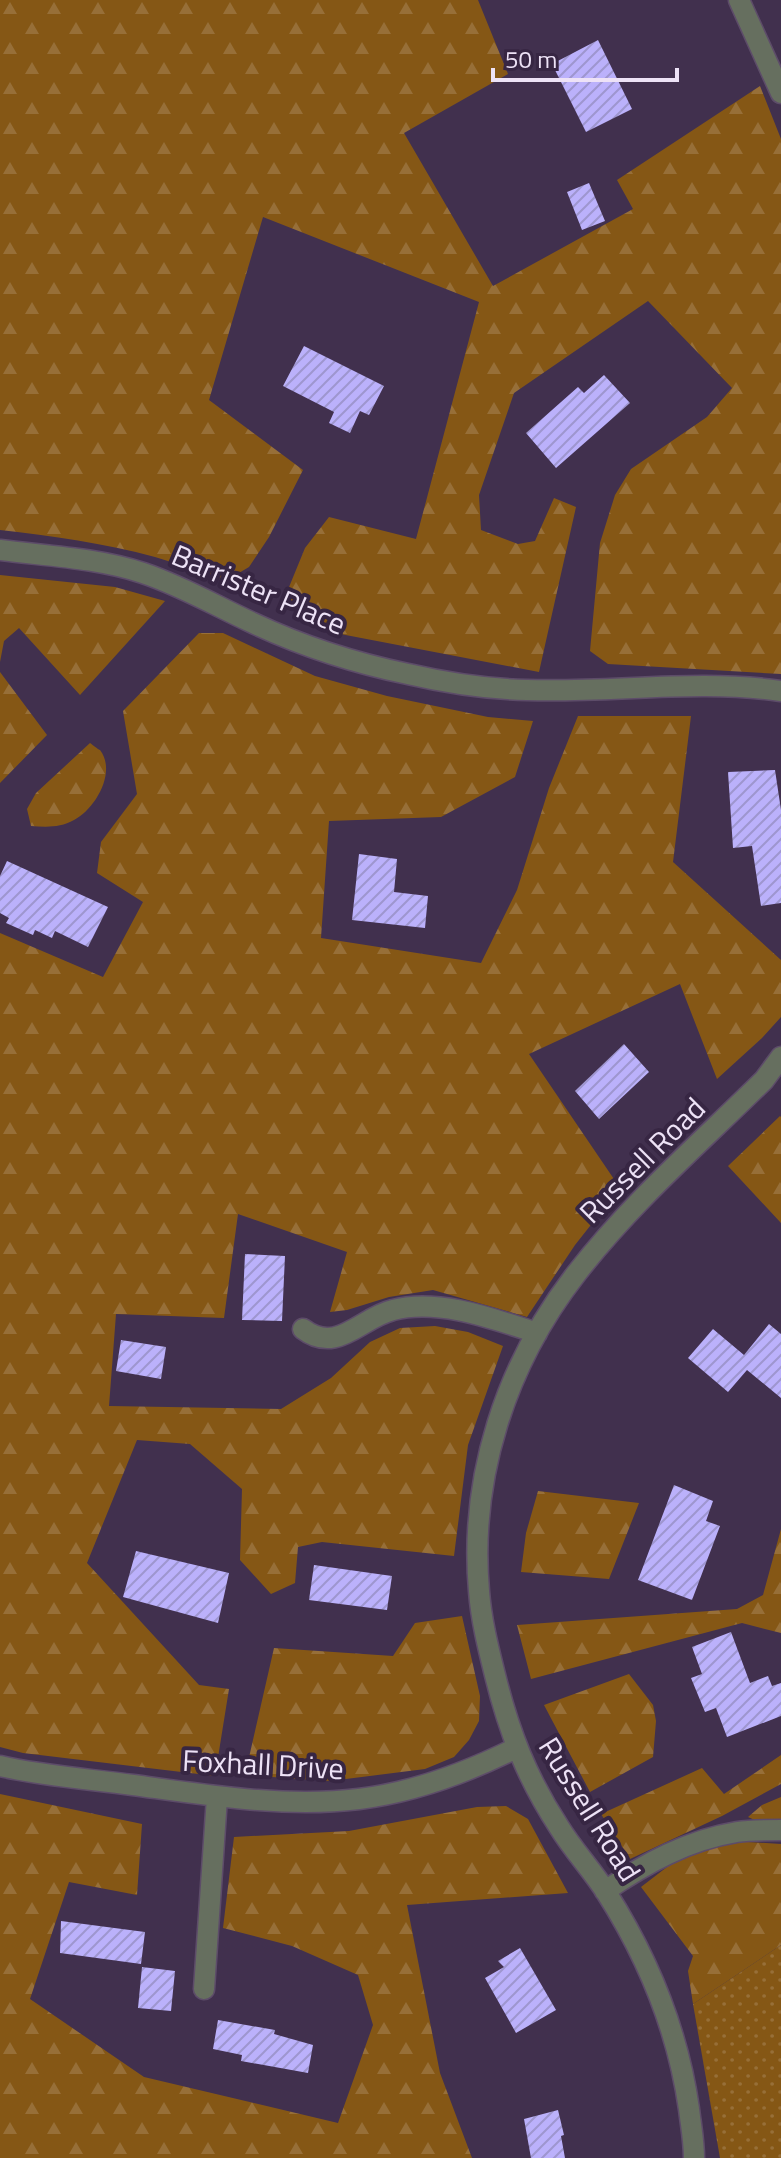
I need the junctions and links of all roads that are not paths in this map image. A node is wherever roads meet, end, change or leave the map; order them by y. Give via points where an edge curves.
1 (744, 1) edge
2 (781, 93) edge
3 (0, 550) edge
4 (781, 691) edge
5 (781, 1057) edge
6 (303, 1329) dead end
7 (537, 1333) junction
8 (516, 1748) junction
9 (0, 1766) edge
10 (217, 1797) junction
11 (781, 1830) edge
12 (605, 1891) junction
13 (204, 1989) dead end
14 (694, 2158) edge

1 - 2 street
3 - 4 street, Barrister Place via 142,572 345,658 466,685
5 - 7 street, Russell Road via 612,1230
6 - 7 street via 324,1339 339,1337 390,1310 413,1306 492,1318
7 - 8 street, Russell Road via 500,1413 489,1451 477,1541 486,1641
8 - 10 street, Foxhall Drive via 445,1779 359,1799
8 - 12 street, Russell Road via 560,1829
9 - 10 street, Foxhall Drive
10 - 13 street
11 - 12 street via 741,1831 677,1849
12 - 14 street, Russell Road via 633,1937 671,2032 686,2087

